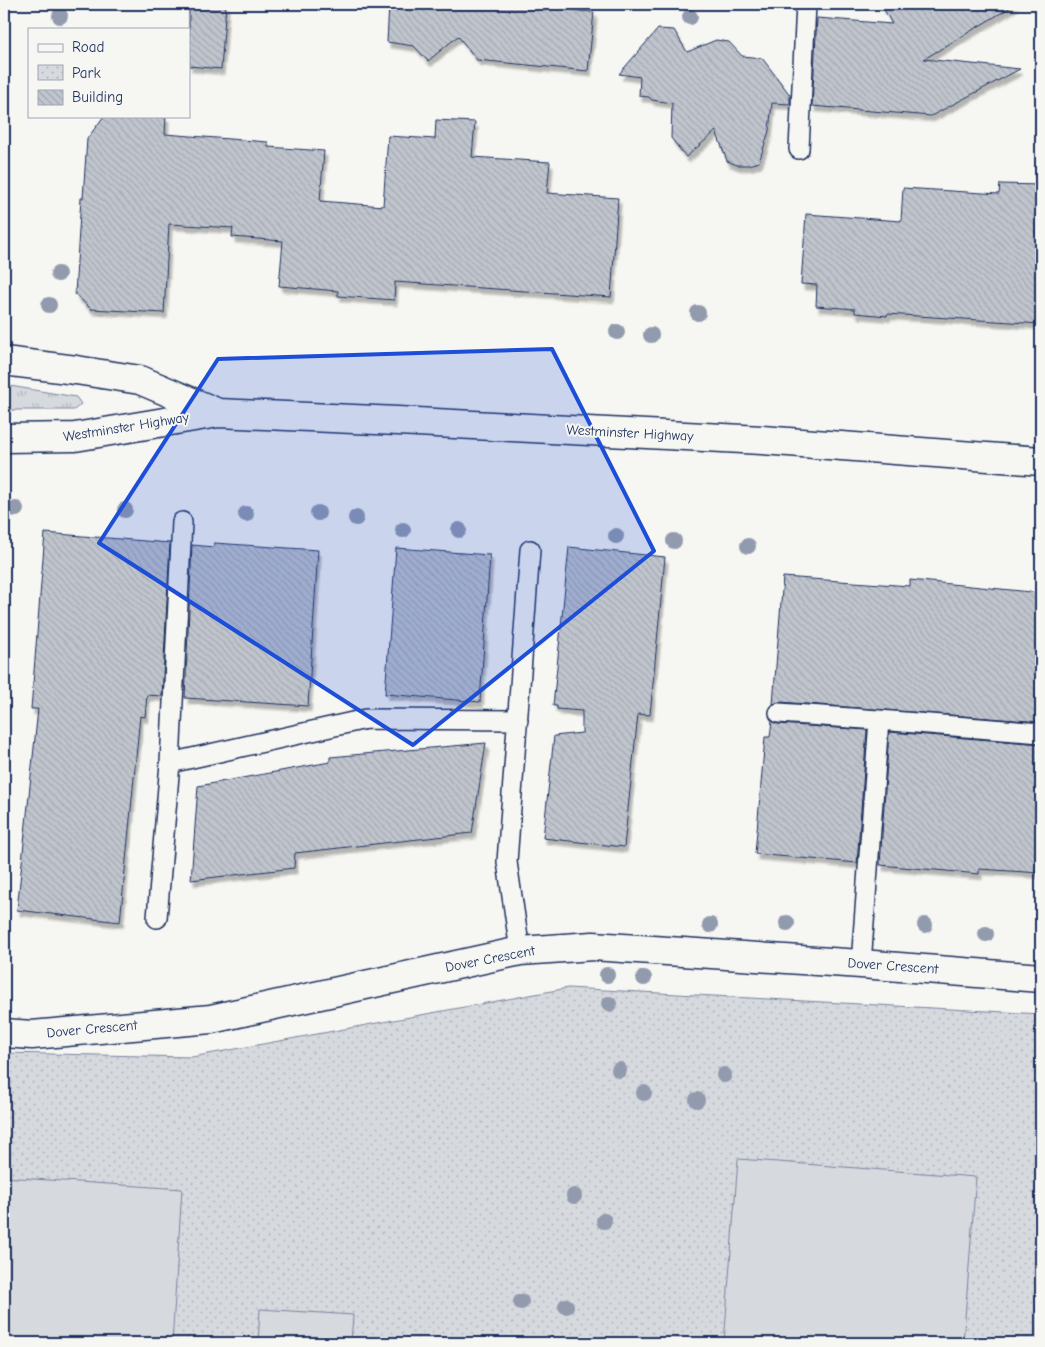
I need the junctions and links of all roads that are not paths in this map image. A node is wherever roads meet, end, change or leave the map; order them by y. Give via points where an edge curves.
1 (806, 4) edge
2 (798, 148) dead end
3 (4, 361) edge
4 (218, 413) junction
5 (4, 438) edge
6 (1041, 461) edge
7 (182, 522) dead end
8 (530, 550) dead end
9 (779, 713) dead end
10 (518, 720) junction
11 (879, 720) junction
12 (1041, 732) edge
13 (170, 763) junction
14 (156, 918) dead end
15 (520, 951) junction
16 (861, 964) junction
17 (1041, 978) edge
18 (4, 1033) edge

1 - 2 lane
3 - 4 main road, Westminster Highway via 140,380
4 - 5 main road, Westminster Highway via 75,438
4 - 6 main road, Westminster Highway via 762,440
7 - 13 lane
8 - 10 lane
9 - 11 lane
10 - 13 lane via 366,718
10 - 15 lane via 507,862
11 - 12 lane
11 - 16 lane
13 - 14 lane
15 - 16 main road, Dover Crescent via 593,946
15 - 18 main road, Dover Crescent via 210,1019 32,1035
16 - 17 main road, Dover Crescent

